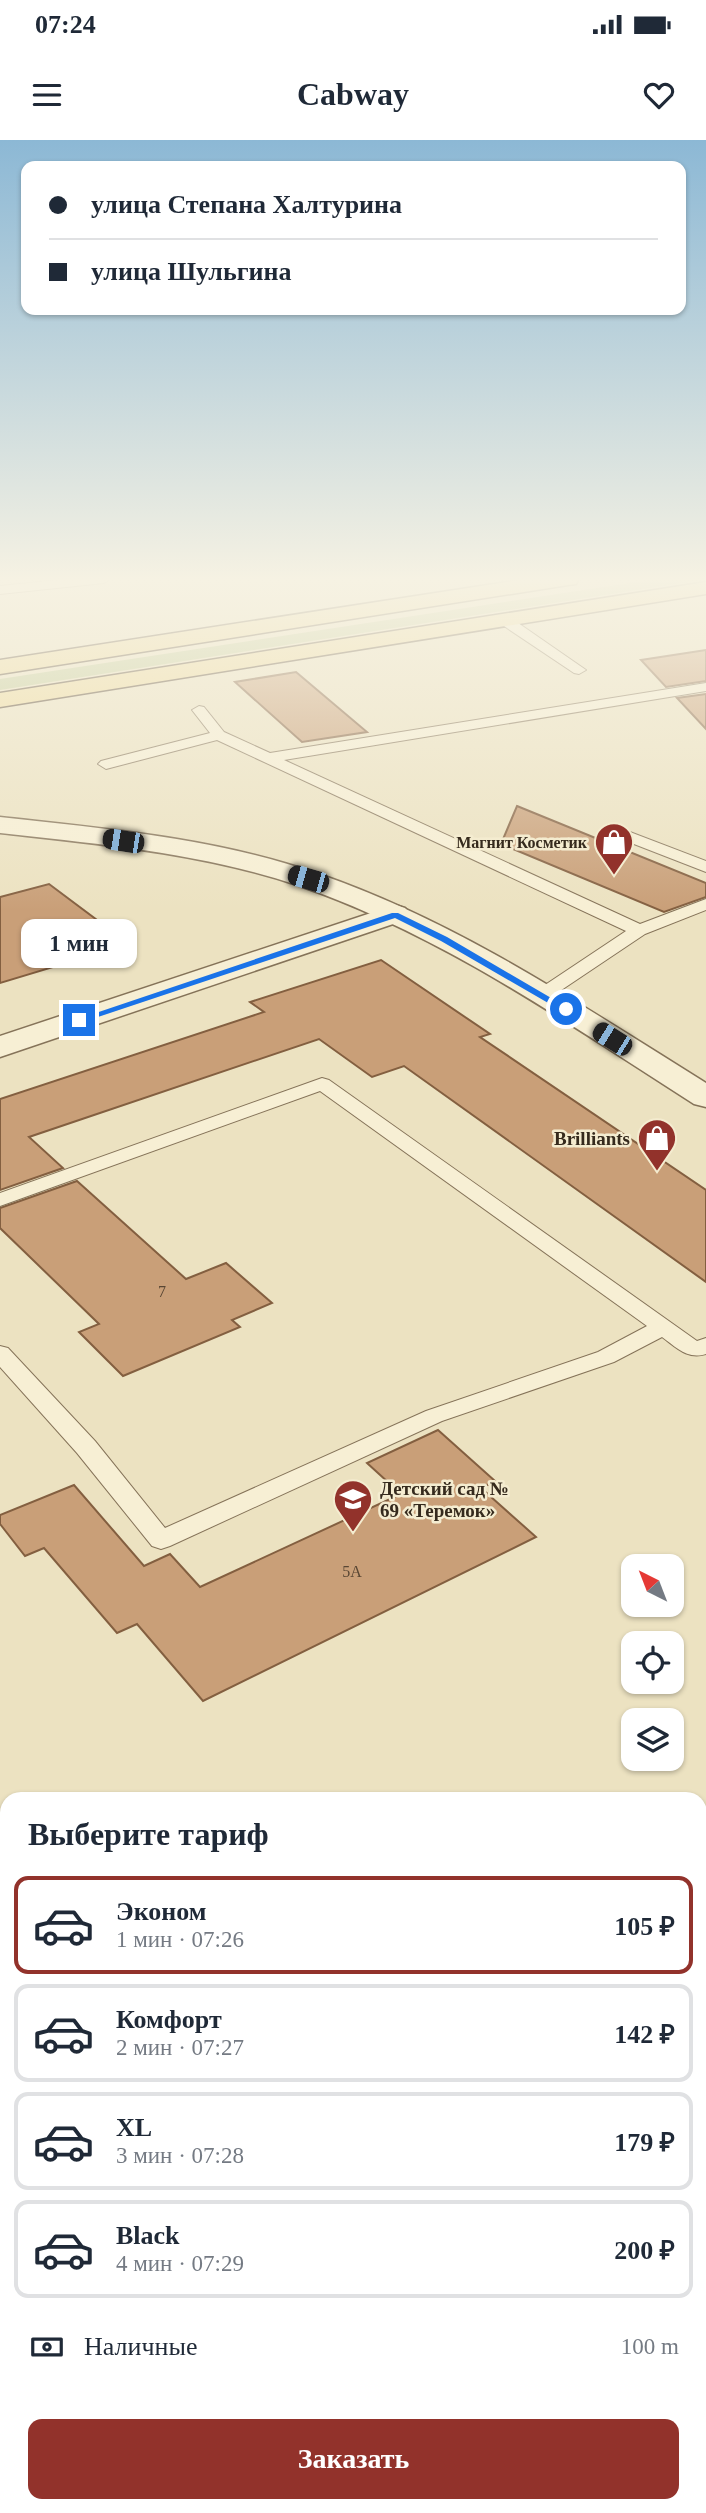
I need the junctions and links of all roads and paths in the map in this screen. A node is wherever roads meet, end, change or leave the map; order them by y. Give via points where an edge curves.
1 (64, 690) edge
2 (689, 690) edge
3 (656, 695) junction
4 (0, 700) edge
5 (674, 708) dead end
6 (199, 710) dead end
7 (219, 735) junction
8 (386, 739) junction
9 (416, 751) dead end
10 (273, 757) junction
11 (106, 764) dead end
12 (0, 825) edge
13 (609, 829) dead end
14 (706, 867) edge
15 (706, 904) edge
16 (395, 915) junction
17 (639, 930) junction
18 (542, 995) junction
19 (0, 1047) edge
20 (706, 1097) edge
21 (0, 1200) edge
22 (663, 1327) junction
23 (702, 1352) edge
24 (0, 1353) edge

1 - 4 main road
2 - 3 lane
3 - 5 lane
3 - 8 lane via 614,697
6 - 7 lane
7 - 10 lane
7 - 11 lane
8 - 9 lane
8 - 10 lane
10 - 17 lane
12 - 16 street via 221,855 308,879
13 - 14 lane
15 - 17 lane
16 - 18 street
16 - 19 street
17 - 18 lane
18 - 20 street
21 - 22 lane via 322,1084
22 - 23 lane
22 - 24 lane via 606,1357 434,1416 161,1541 86,1447

